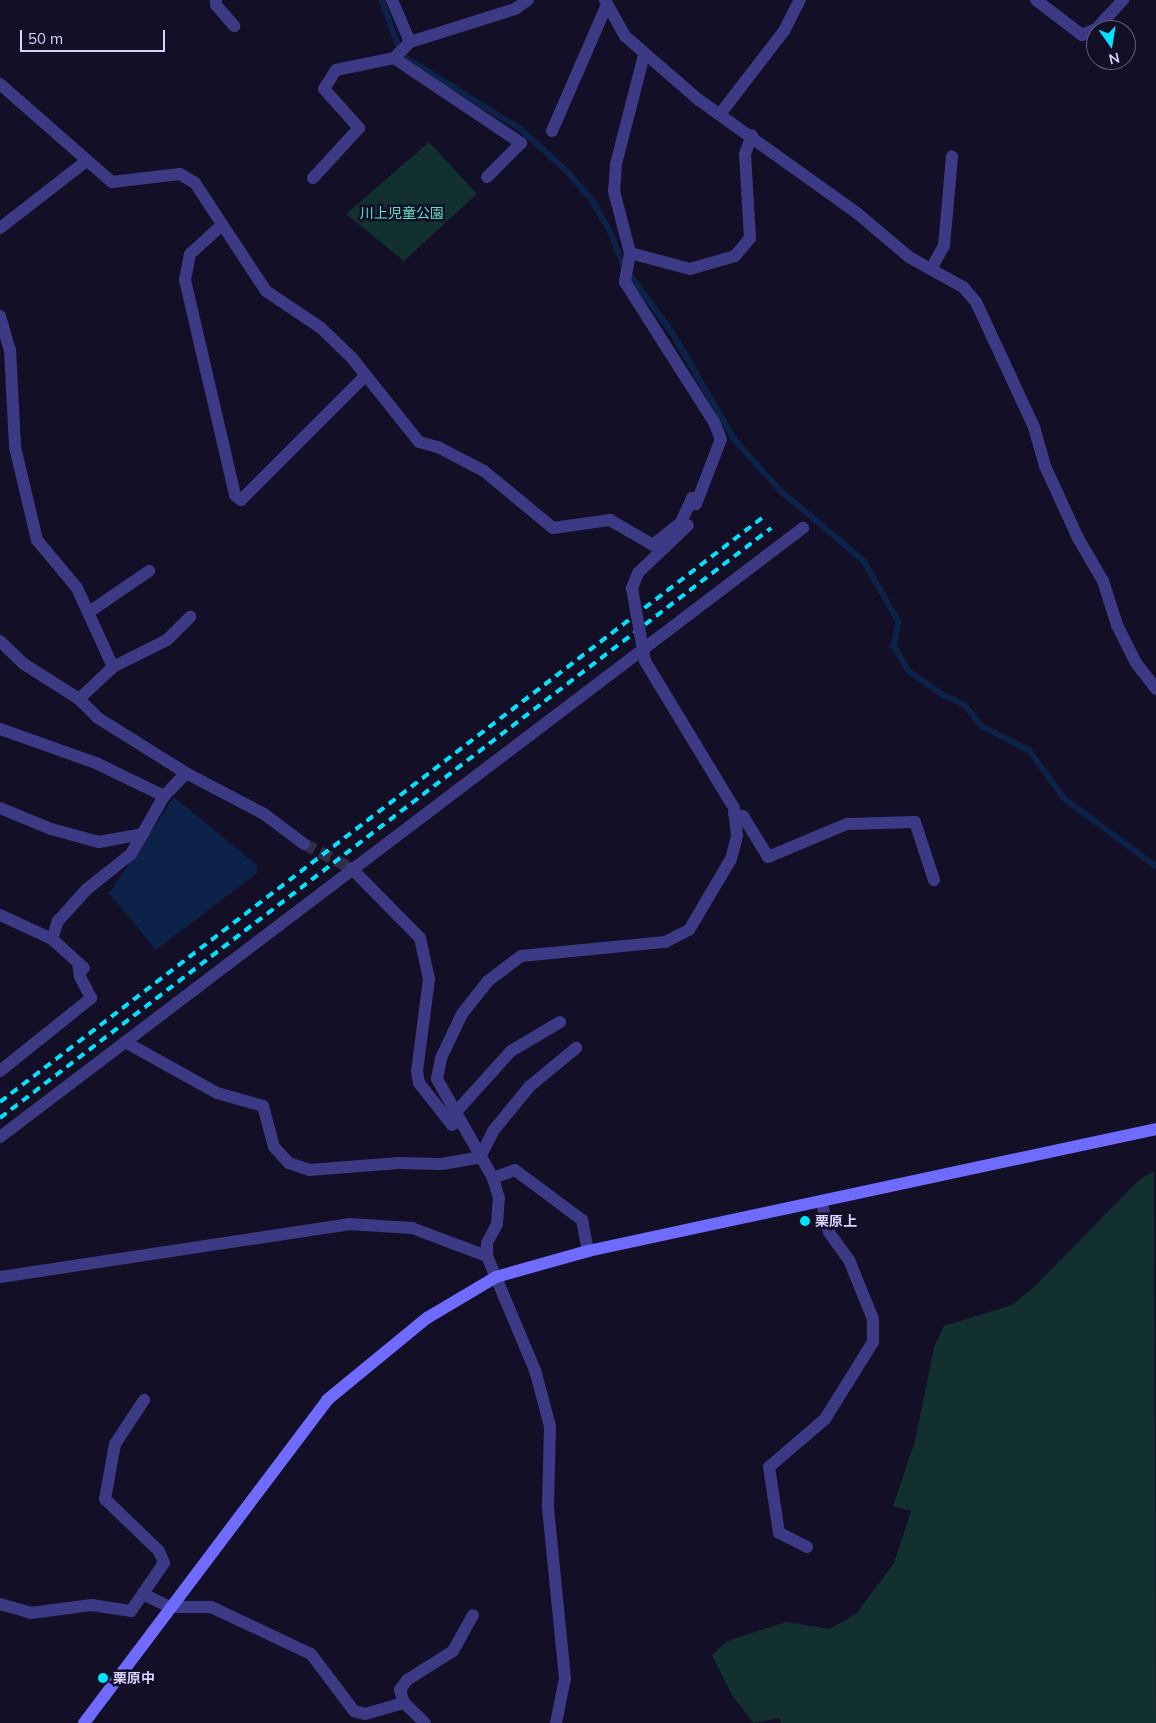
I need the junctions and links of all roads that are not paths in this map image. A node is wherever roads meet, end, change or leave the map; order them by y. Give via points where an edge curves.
1 (216, 0) edge
2 (392, 0) edge
3 (528, 0) edge
4 (800, 0) edge
5 (1036, 0) edge
6 (1123, 0) edge
7 (606, 4) edge
8 (234, 26) dead end
9 (401, 50) junction
10 (644, 55) junction
11 (0, 84) edge
12 (720, 114) junction
13 (552, 132) dead end
14 (752, 135) junction
15 (952, 156) dead end
16 (85, 162) junction
17 (487, 177) dead end
18 (313, 178) dead end
19 (222, 225) junction
20 (0, 228) edge
21 (628, 265) junction
22 (931, 269) junction
23 (0, 316) edge
24 (364, 378) junction
25 (698, 498) junction
26 (803, 528) dead end
27 (149, 572) dead end
28 (89, 612) junction
29 (190, 617) dead end
30 (0, 641) edge
31 (114, 667) junction
32 (1156, 689) edge
33 (79, 699) junction
34 (0, 728) edge
35 (186, 773) junction
36 (164, 796) junction
37 (0, 808) edge
38 (734, 814) junction
39 (142, 834) junction
40 (304, 844) tunnel mouth
41 (351, 868) junction
42 (934, 880) dead end
43 (0, 915) edge
44 (52, 939) junction
45 (560, 1022) dead end
46 (127, 1043) junction
47 (576, 1048) dead end
48 (0, 1070) edge
49 (457, 1117) junction
50 (1156, 1129) edge
51 (0, 1137) edge
52 (480, 1157) junction
53 (493, 1178) junction
54 (821, 1201) junction
55 (588, 1251) junction
56 (487, 1256) junction
57 (0, 1277) edge
58 (496, 1277) junction
59 (144, 1400) dead end
60 (807, 1547) dead end
61 (142, 1594) junction
62 (0, 1604) edge
63 (170, 1607) junction
64 (473, 1615) dead end
65 (404, 1703) junction
66 (84, 1723) edge
67 (425, 1723) edge
68 (556, 1723) edge

1 - 8 street via 216,5
2 - 9 street
3 - 9 street via 506,12
4 - 12 street via 784,31
5 - 6 street via 1082,35 1096,28
7 - 10 street
7 - 13 street
9 - 17 street via 521,143
9 - 18 street via 336,70 324,89 359,128
10 - 12 street
10 - 21 street via 616,164 614,191
11 - 16 street
12 - 14 street
14 - 21 street via 745,154 750,238 735,256 690,269
14 - 22 street via 857,213 909,257
15 - 22 street via 944,246
16 - 19 street via 112,182 180,174 195,183
16 - 20 street
19 - 24 street via 266,291 321,328 352,358
19 - 24 street via 190,254 184,280 235,496 241,500
21 - 25 street via 625,282 721,438
22 - 32 street via 963,288 976,302 1034,427 1045,466 1074,529 1103,580 1117,625 1136,662
23 - 28 street via 10,350 15,447 37,540 77,588
24 - 25 street via 419,442 438,447 484,471 553,528 610,520 653,545 681,522 692,498
25 - 38 street, bridge via 688,526 638,573 632,588 645,661
26 - 41 street
27 - 28 street
28 - 31 street
29 - 31 street via 167,640
30 - 33 street via 24,664
31 - 33 street
33 - 35 street via 98,718
34 - 36 street via 96,762
35 - 36 street
35 - 40 street via 264,814
36 - 39 street
37 - 39 street via 51,829 99,842
38 - 42 street via 743,816 768,857 847,824 915,822
38 - 49 street via 737,836 731,859 689,930 665,942 521,956 488,981 462,1014 442,1058 437,1079
39 - 44 street via 131,854 87,889 58,920
41 - 46 street
41 - 49 street via 420,938 429,979 417,1071 419,1083 452,1125
43 - 44 street
44 - 48 street via 82,966 80,976 92,998
45 - 49 street via 511,1051
46 - 51 street
46 - 52 street via 217,1093 263,1106 274,1147 289,1163 309,1170 399,1163 442,1164
47 - 52 street via 530,1086 493,1132
49 - 52 street
50 - 54 street
52 - 53 street
53 - 55 street via 515,1170 582,1220
53 - 56 street via 498,1198 497,1224 487,1243
54 - 55 street
54 - 60 street via 829,1232 849,1260 873,1320 874,1342 825,1419 769,1468 779,1533
55 - 58 street
56 - 57 street via 412,1228 349,1224
56 - 58 street
58 - 63 street via 428,1318 327,1400
58 - 68 street via 535,1370 550,1426 548,1508 566,1678
59 - 61 street via 115,1444 105,1499 159,1552 164,1564
61 - 62 street via 131,1611 91,1606 31,1613
61 - 63 street
63 - 65 street via 212,1607 311,1654 354,1711 365,1714
63 - 66 street
64 - 65 street via 453,1651 407,1680 400,1690
65 - 67 street

